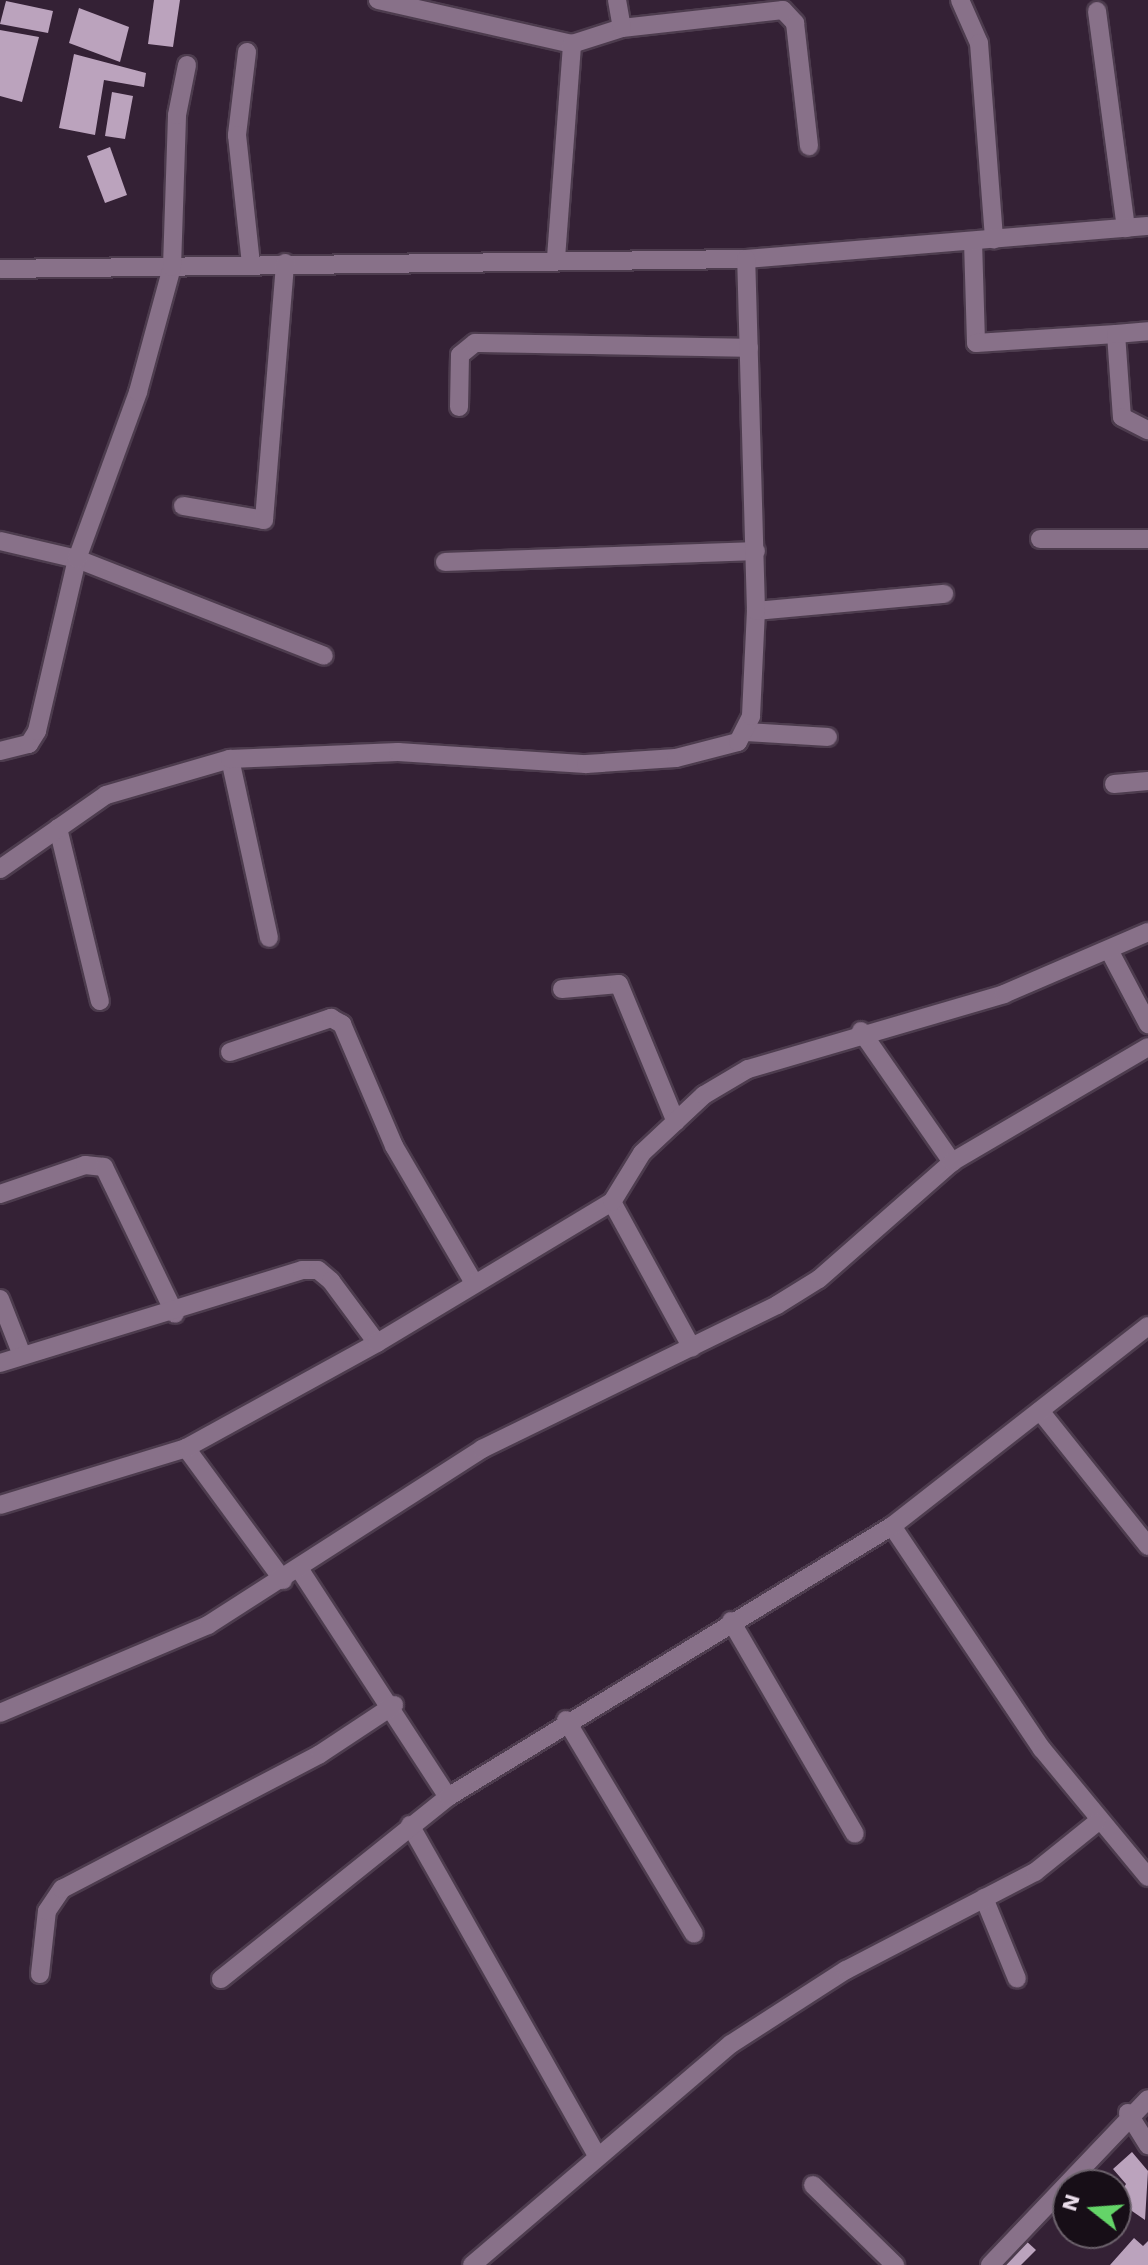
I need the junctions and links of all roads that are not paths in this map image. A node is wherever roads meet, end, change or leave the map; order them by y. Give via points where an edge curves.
1 (378, 0) edge
2 (617, 0) edge
3 (960, 0) edge
4 (1097, 11) dead end
5 (622, 28) junction
6 (572, 44) junction
7 (247, 52) dead end
8 (187, 65) dead end
9 (809, 146) dead end
10 (1148, 226) edge
11 (1126, 228) junction
12 (994, 239) junction
13 (973, 241) junction
14 (556, 258) junction
15 (746, 259) junction
16 (285, 263) junction
17 (251, 264) junction
18 (172, 267) junction
19 (0, 269) edge
20 (1148, 331) edge
21 (1116, 334) junction
22 (749, 348) junction
23 (459, 407) dead end
24 (1148, 430) edge
25 (183, 506) dead end
26 (1040, 539) dead end
27 (1148, 539) edge
28 (0, 541) edge
29 (756, 551) junction
30 (77, 559) junction
31 (445, 562) dead end
32 (944, 594) dead end
33 (756, 611) junction
34 (324, 656) dead end
35 (747, 732) junction
36 (828, 737) dead end
37 (0, 751) edge
38 (230, 759) junction
39 (1148, 781) edge
40 (1114, 784) dead end
41 (58, 828) junction
42 (0, 869) edge
43 (1148, 932) edge
44 (269, 938) dead end
45 (1109, 950) junction
46 (562, 989) dead end
47 (100, 1001) dead end
48 (1148, 1024) edge
49 (861, 1031) junction
50 (1148, 1047) edge
51 (230, 1052) dead end
52 (676, 1122) junction
53 (952, 1162) junction
54 (0, 1194) edge
55 (612, 1202) junction
56 (473, 1281) junction
57 (0, 1299) edge
58 (175, 1314) junction
59 (1148, 1326) edge
60 (377, 1343) junction
61 (692, 1348) junction
62 (22, 1355) junction
63 (0, 1363) edge
64 (1040, 1411) junction
65 (186, 1448) junction
66 (0, 1505) edge
67 (892, 1526) junction
68 (1148, 1546) edge
69 (300, 1570) junction
70 (283, 1580) junction
71 (731, 1621) junction
72 (394, 1705) junction
73 (0, 1713) edge
74 (566, 1720) junction
75 (448, 1797) junction
76 (1096, 1823) junction
77 (410, 1825) junction
78 (855, 1834) dead end
79 (1148, 1877) edge
80 (984, 1898) junction
81 (694, 1934) dead end
82 (40, 1974) dead end
83 (221, 1979) dead end
84 (1017, 1979) dead end
85 (1148, 2099) edge
86 (1128, 2113) junction
87 (1148, 2145) edge
88 (596, 2154) junction
89 (813, 2185) dead end
90 (472, 2265) edge
91 (895, 2265) edge
92 (990, 2265) edge

1 - 6 street
2 - 5 street
3 - 12 street via 979,43
4 - 11 street
5 - 6 street
5 - 9 street via 791,14
6 - 14 street
7 - 17 street via 237,135
8 - 18 street via 177,115
10 - 11 street
11 - 12 street
12 - 13 street
13 - 15 street
13 - 21 street via 976,343
14 - 15 street
14 - 16 street
15 - 22 street
16 - 17 street
16 - 25 street via 264,520
17 - 18 street
18 - 19 street
18 - 30 street via 138,392
20 - 21 street
21 - 24 street via 1122,417
22 - 23 street via 475,343 460,355
22 - 29 street
26 - 27 street
28 - 30 street
29 - 31 street
29 - 33 street
30 - 34 street
30 - 37 street via 37,731 29,744
32 - 33 street
33 - 35 street
35 - 36 street
35 - 38 street via 723,750 586,764 398,752
38 - 41 street via 106,795
38 - 44 street
39 - 40 street
41 - 42 street
41 - 47 street
43 - 45 street
45 - 48 street
45 - 49 street via 1004,994
46 - 52 street via 619,984
49 - 52 street via 748,1069
49 - 53 street
50 - 53 street
51 - 56 street via 331,1018 342,1024 394,1146
52 - 55 street via 620,1178
53 - 61 street via 819,1279
54 - 58 street via 85,1165 104,1167
55 - 56 street
55 - 61 street
56 - 60 street
57 - 62 street
58 - 60 street via 318,1270
58 - 62 street
59 - 64 street
60 - 65 street
61 - 69 street via 482,1449
62 - 63 street
64 - 67 street
64 - 68 street
65 - 66 street
65 - 70 street
67 - 71 street
67 - 76 street
69 - 70 street
69 - 72 street
70 - 73 street via 208,1625
71 - 74 street
71 - 78 street
72 - 75 street
72 - 82 street via 320,1754 90,1868 62,1889 47,1911
74 - 75 street
74 - 81 street
75 - 77 street
76 - 79 street
76 - 80 street via 1035,1872
77 - 83 street
77 - 88 street
80 - 84 street
80 - 88 street via 846,1970 731,2044
85 - 86 street
86 - 87 street
86 - 92 street
88 - 90 street
89 - 91 street

